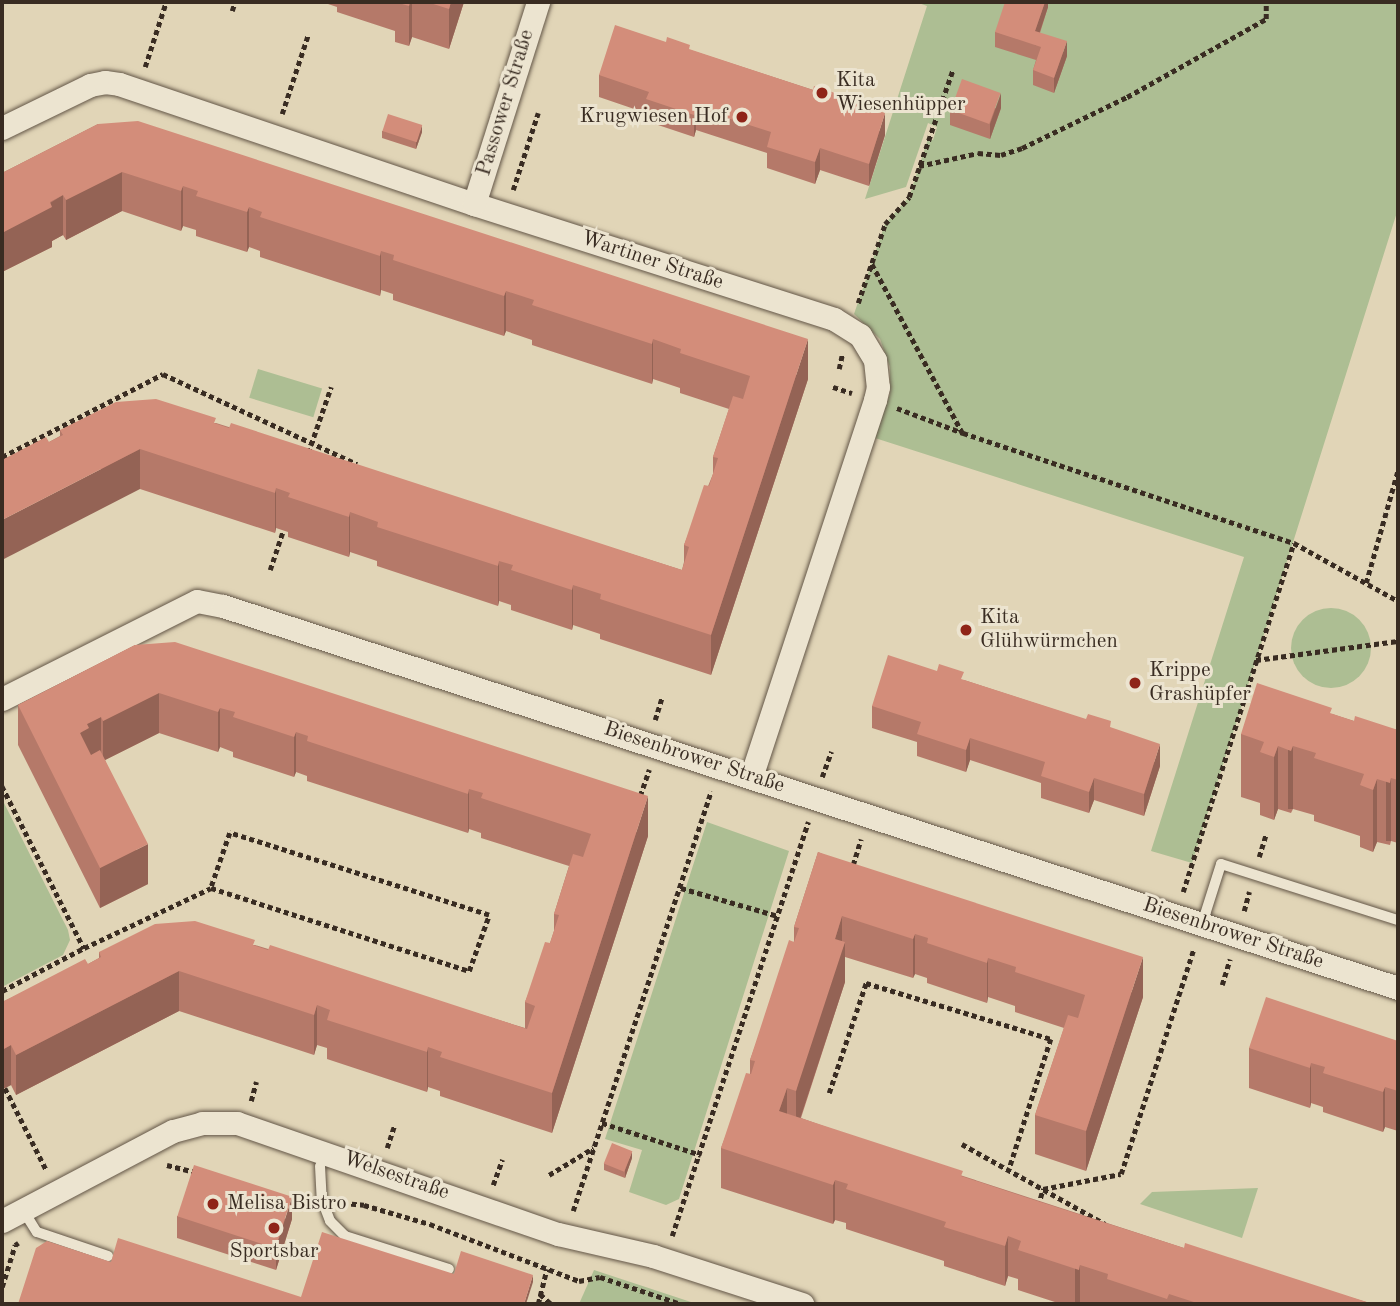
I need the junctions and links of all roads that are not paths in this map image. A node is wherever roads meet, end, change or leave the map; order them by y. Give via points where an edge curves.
1 (538, 2) edge
2 (2, 128) edge
3 (474, 204) junction
4 (2, 699) edge
5 (751, 777) junction
6 (1398, 919) edge
7 (1202, 924) junction
8 (1398, 988) edge
9 (320, 1166) dead end
10 (23, 1210) junction
11 (2, 1222) edge
12 (108, 1256) dead end
13 (449, 1269) edge
14 (802, 1304) edge

1 - 3 street, Passower Straße
2 - 3 street, Wartiner Straße via 76,91 105,82
3 - 5 street, Wartiner Straße via 803,308 850,326 871,348 876,360 875,400
4 - 5 street, Biesenbrower Straße via 197,601
5 - 7 street, Biesenbrower Straße
6 - 7 lane via 1221,864
7 - 8 street, Biesenbrower Straße
9 - 13 lane via 322,1200 330,1221 345,1236
10 - 11 street, Welsestraße
10 - 12 lane via 37,1232
10 - 14 street, Welsestraße via 173,1131 202,1123 237,1123 558,1234 664,1260

